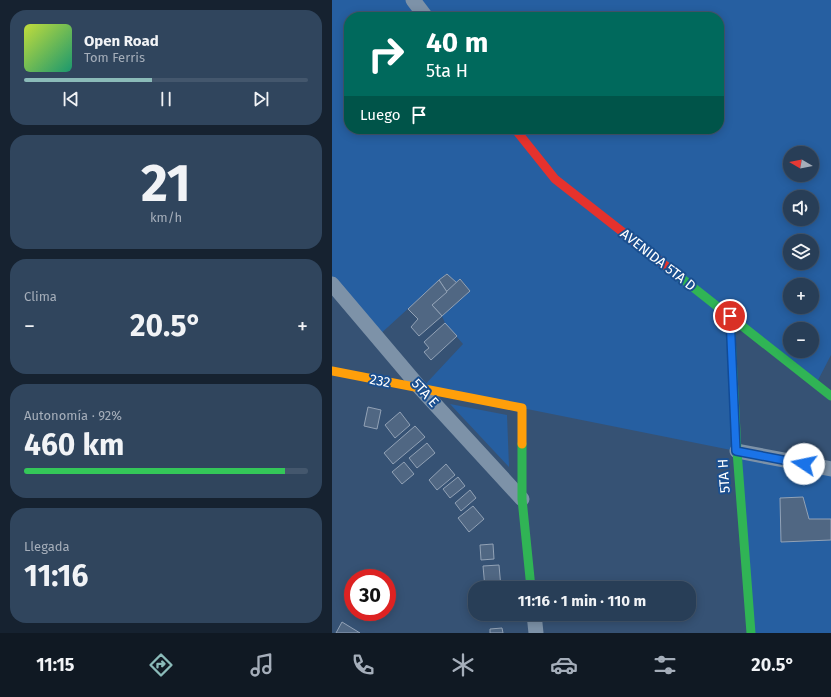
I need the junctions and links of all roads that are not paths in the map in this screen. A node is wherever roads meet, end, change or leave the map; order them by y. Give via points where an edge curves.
1 (413, 0) edge
2 (422, 12) edge
3 (519, 134) edge
4 (332, 284) edge
5 (730, 316) junction
6 (332, 371) edge
7 (421, 389) junction
8 (831, 396) edge
9 (736, 451) junction
10 (831, 470) edge
11 (522, 499) junction
12 (530, 581) edge
13 (535, 621) edge
14 (536, 633) edge
15 (751, 633) edge

1 - 2 street
3 - 5 street, AVENIDA 5TA D via 555,179
4 - 7 street, 5TA E
5 - 8 street, AVENIDA 5TA D
5 - 9 street, 5TA H
6 - 7 street, 232
7 - 11 street, 5TA E
7 - 11 street, 232 via 522,408
9 - 10 street
9 - 15 street, 5TA H
11 - 12 street
13 - 14 street

